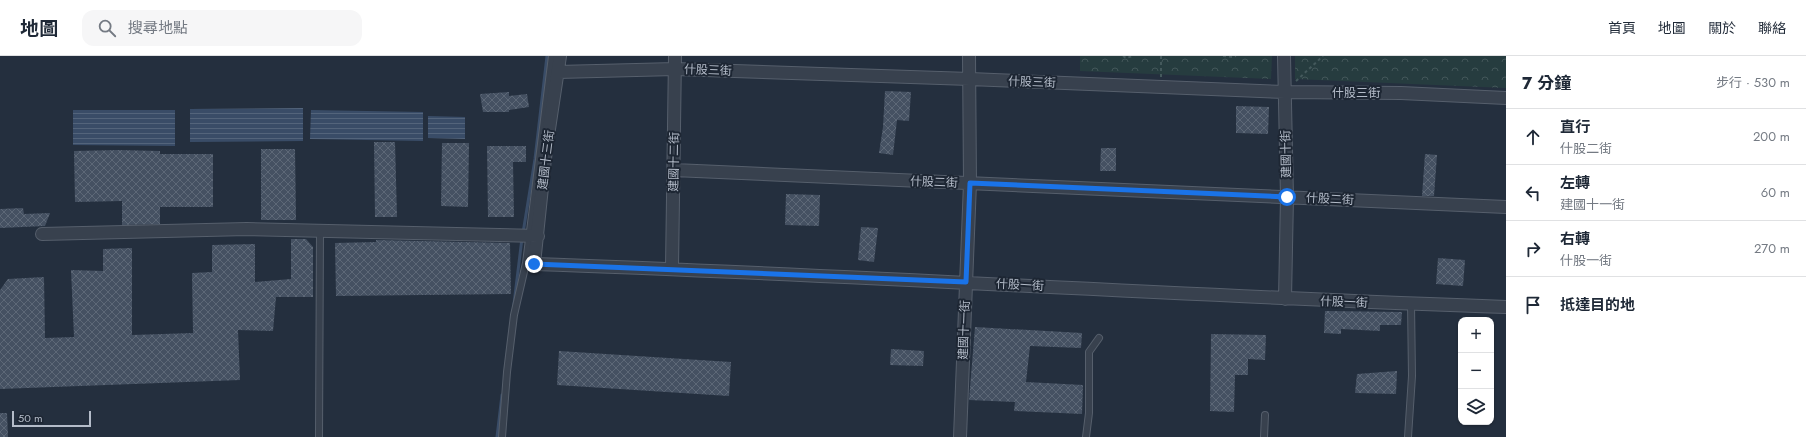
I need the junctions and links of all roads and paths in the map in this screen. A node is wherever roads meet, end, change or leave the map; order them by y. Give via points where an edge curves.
1 (552, 56) edge
2 (560, 56) edge
3 (675, 56) edge
4 (969, 56) edge
5 (1123, 56) edge
6 (1133, 56) edge
7 (1161, 56) edge
8 (1223, 56) edge
9 (1236, 56) edge
10 (1284, 56) edge
11 (1323, 56) edge
12 (675, 69) junction
13 (558, 72) junction
14 (1161, 77) dead end
15 (970, 79) junction
16 (1296, 82) dead end
17 (1285, 92) junction
18 (1506, 98) edge
19 (674, 170) junction
20 (970, 183) junction
21 (1287, 197) junction
22 (1506, 207) edge
23 (320, 231) junction
24 (42, 234) dead end
25 (533, 236) junction
26 (530, 263) junction
27 (672, 268) junction
28 (966, 282) junction
29 (1285, 300) junction
30 (1411, 304) junction
31 (1506, 307) edge
32 (1099, 338) dead end
33 (1265, 415) dead end
34 (319, 437) edge
35 (502, 437) edge
36 (960, 437) edge
37 (1086, 437) edge
38 (1264, 437) edge
39 (1408, 437) edge

1 - 25 lane
2 - 13 street, 建國十三街
3 - 12 street, 建國十二街
4 - 15 street, 建國十一街
5 - 6 path
7 - 14 path
8 - 9 path
10 - 17 street, 建國十街
11 - 16 path
12 - 13 street, 什股三街
12 - 15 street, 什股三街
12 - 19 street, 建國十二街
13 - 25 street, 建國十三街
15 - 17 street, 什股三街
15 - 20 street, 建國十一街
17 - 18 street, 什股三街 via 1401,93
17 - 21 street, 建國十街
19 - 20 street, 什股二街
19 - 27 street, 建國十二街
20 - 21 street, 什股二街
20 - 28 street, 建國十一街
21 - 22 street, 什股二街
21 - 29 street, 建國十街
23 - 24 street via 247,229
23 - 25 street
23 - 34 lane
25 - 26 street, 建國十三街
26 - 27 street, 什股一街
26 - 35 lane via 514,315
27 - 28 street, 什股一街
28 - 29 street, 什股一街
28 - 36 street, 建國十一街
29 - 30 street, 什股一街
30 - 31 street, 什股一街
30 - 39 lane via 1412,376
32 - 37 lane via 1089,352
33 - 38 lane

